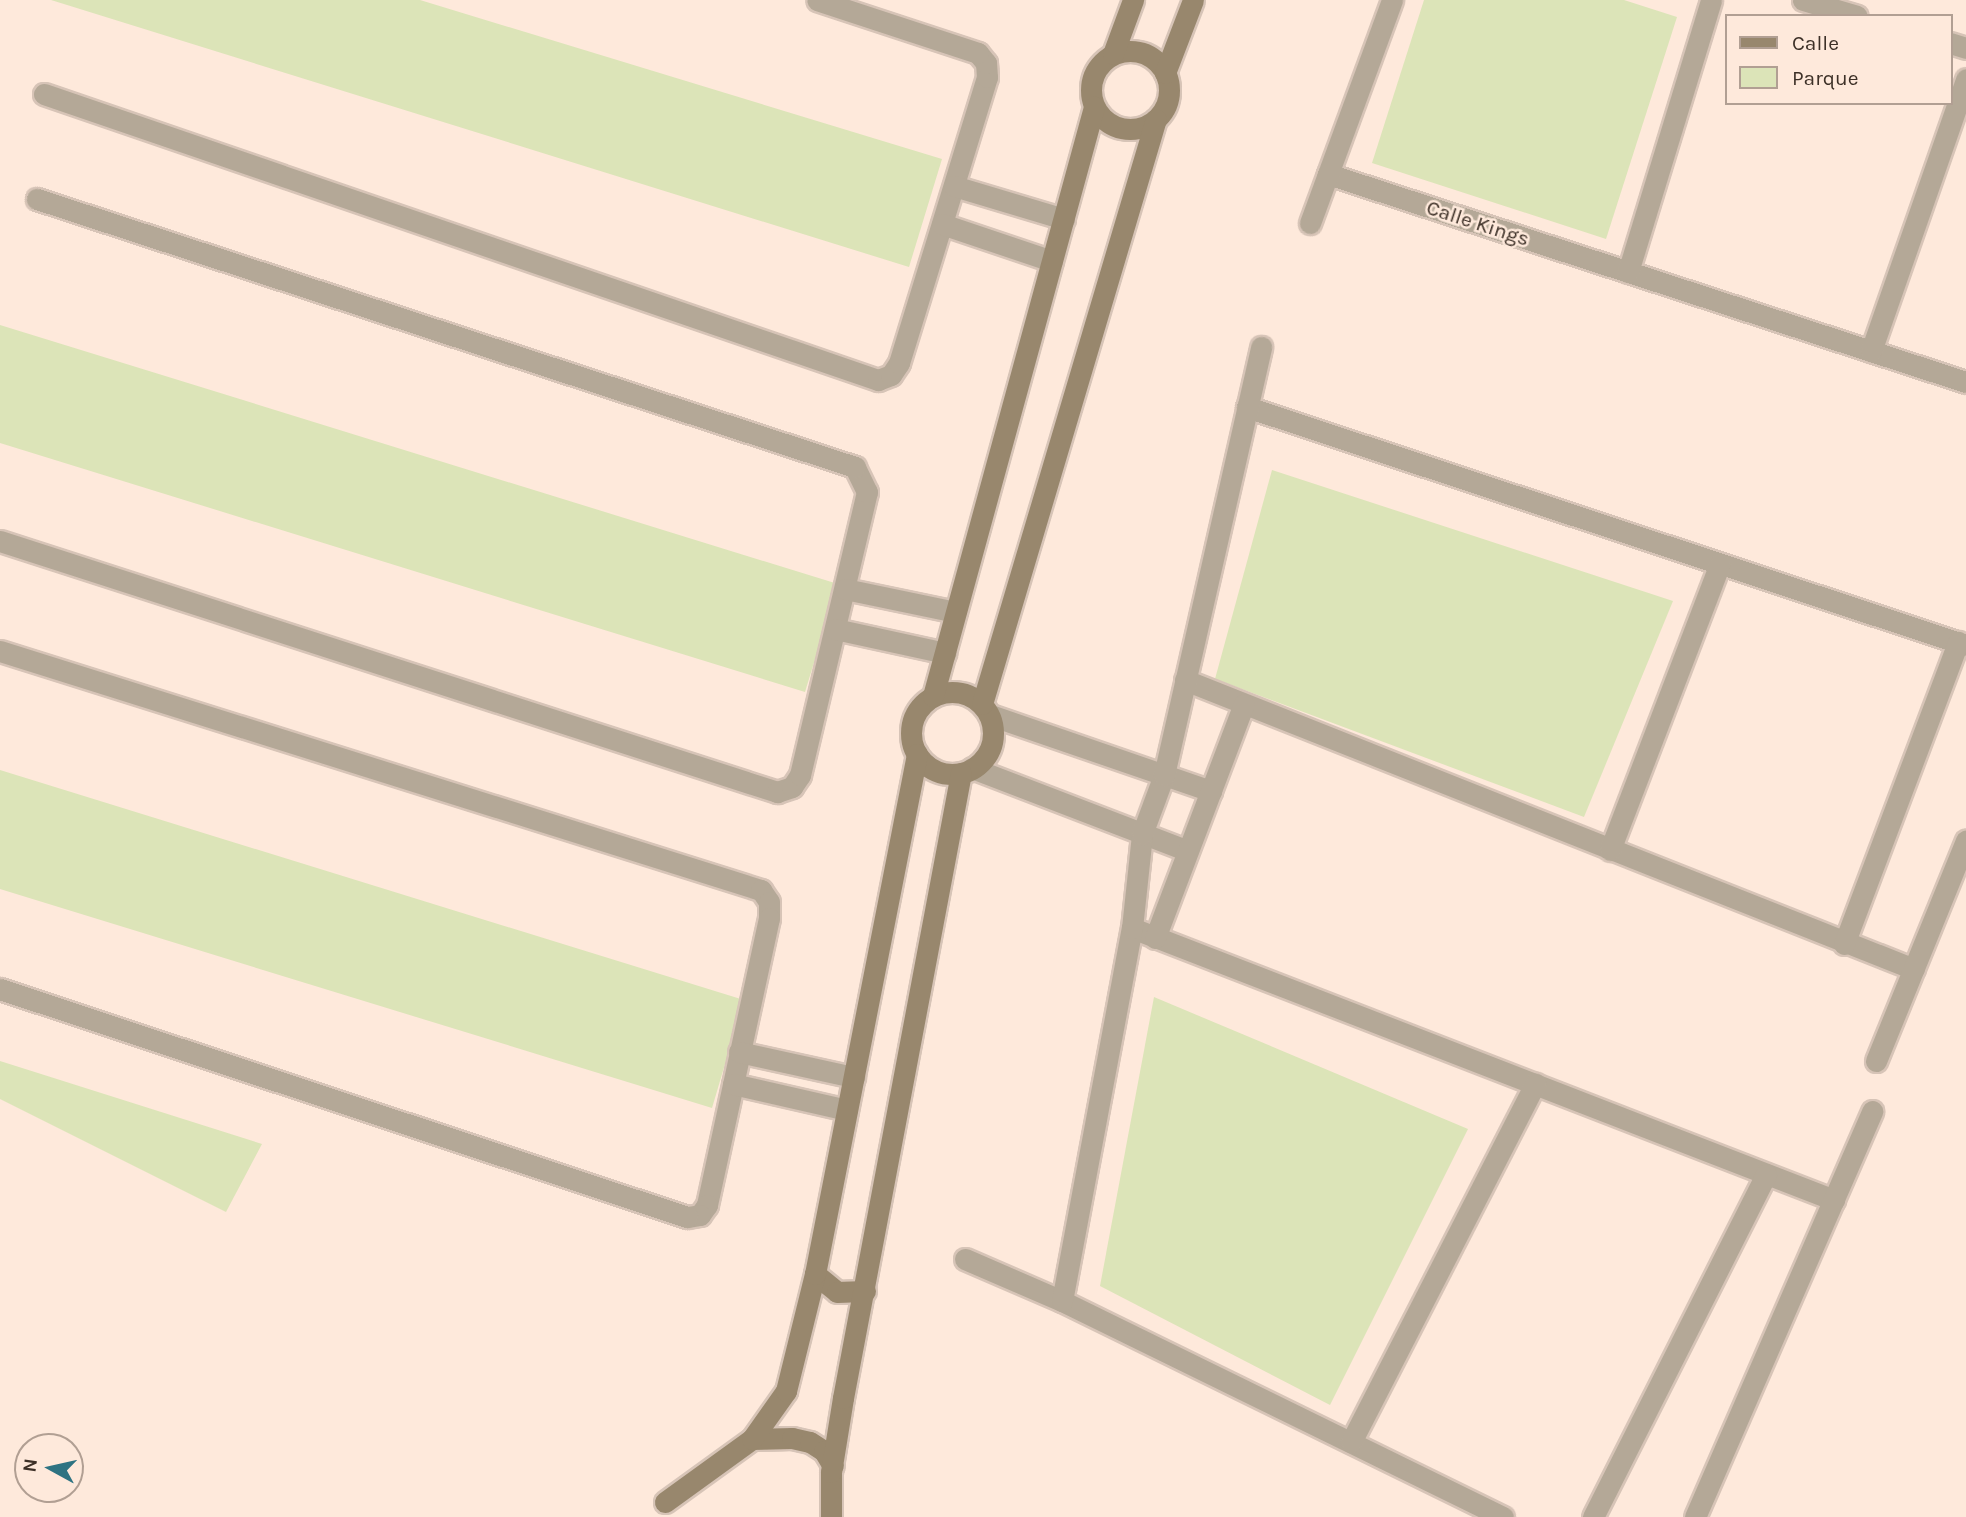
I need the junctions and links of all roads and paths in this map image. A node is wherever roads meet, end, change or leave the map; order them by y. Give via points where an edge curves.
1 (817, 0) edge
2 (1133, 0) edge
3 (1193, 0) edge
4 (1392, 0) edge
5 (1711, 0) edge
6 (1803, 0) edge
7 (1850, 14) edge
8 (1113, 54) junction
9 (1165, 73) junction
10 (1966, 79) edge
11 (44, 94) dead end
12 (1094, 107) junction
13 (1156, 119) junction
14 (1328, 174) junction
15 (954, 186) junction
16 (37, 199) dead end
17 (1064, 219) junction
18 (1310, 223) dead end
19 (942, 225) junction
20 (1052, 261) junction
21 (1628, 272) junction
22 (1261, 347) dead end
23 (1871, 351) junction
24 (1966, 382) edge
25 (1247, 407) junction
26 (0, 541) edge
27 (1720, 564) junction
28 (845, 589) junction
29 (956, 612) junction
30 (835, 629) junction
31 (1962, 644) edge
32 (0, 651) edge
33 (945, 653) junction
34 (1185, 680) junction
35 (933, 696) junction
36 (1244, 704) junction
37 (986, 710) junction
38 (917, 754) junction
39 (967, 771) junction
40 (1164, 775) junction
41 (1211, 791) junction
42 (1142, 834) junction
43 (1966, 841) edge
44 (1610, 850) junction
45 (1188, 851) junction
46 (1132, 928) junction
47 (1155, 938) junction
48 (1844, 944) junction
49 (1914, 969) junction
50 (0, 989) edge
51 (739, 1052) junction
52 (1876, 1061) dead end
53 (853, 1077) junction
54 (733, 1084) junction
55 (1535, 1084) junction
56 (847, 1110) junction
57 (1872, 1111) dead end
58 (1766, 1174) junction
59 (1834, 1200) junction
60 (965, 1259) dead end
61 (815, 1274) junction
62 (865, 1290) junction
63 (1062, 1301) junction
64 (752, 1439) junction
65 (1351, 1442) junction
66 (833, 1465) junction
67 (666, 1502) dead end
68 (831, 1517) edge
69 (1503, 1517) edge
70 (1592, 1517) edge
71 (1695, 1517) edge

1 - 15 street via 978,53 986,63 987,77
2 - 8 street
3 - 9 street
4 - 14 street
5 - 21 street
6 - 7 street
8 - 9 street via 1148,55
8 - 12 street via 1095,71
9 - 13 street via 1168,97
10 - 23 street
11 - 19 street via 878,380 891,375 899,363
12 - 13 street via 1101,117 1122,129 1146,126
12 - 17 street
13 - 37 street
14 - 18 street
14 - 21 street, Calle Kings
15 - 17 street
15 - 19 street
16 - 28 street via 855,467 867,492
17 - 20 street
19 - 20 street
20 - 29 street
21 - 23 street, Calle Kings
22 - 25 street
23 - 24 street, Calle Kings
25 - 27 street
25 - 34 street
26 - 30 street via 777,792 792,787 800,775
27 - 31 street
27 - 44 street
28 - 29 street
28 - 30 street
29 - 33 street
30 - 33 street
31 - 48 street
32 - 51 street via 761,890 769,902 769,918
33 - 35 street
34 - 36 street
34 - 40 street
35 - 37 street via 959,692
35 - 38 street via 922,705 912,729
36 - 41 street
36 - 44 street
37 - 39 street via 993,739 982,761
37 - 40 street
38 - 39 street via 936,771
38 - 53 street
39 - 42 street
39 - 62 street
40 - 41 street
40 - 42 street
41 - 45 street
42 - 45 street
42 - 46 street
43 - 49 street
44 - 48 street
45 - 47 street
46 - 47 street
46 - 63 street
47 - 55 street
48 - 49 street
49 - 52 street
50 - 54 street via 687,1217 700,1215 707,1205
51 - 53 street
51 - 54 street
53 - 56 street
54 - 56 street
55 - 58 street
55 - 65 street
56 - 61 street
57 - 59 street
58 - 59 street
58 - 70 street
59 - 71 street
60 - 63 street
61 - 62 street via 837,1292
61 - 64 street via 786,1391
62 - 66 street
63 - 65 street
64 - 66 street via 792,1438 810,1443 824,1451
64 - 67 street
65 - 69 street
66 - 68 street

